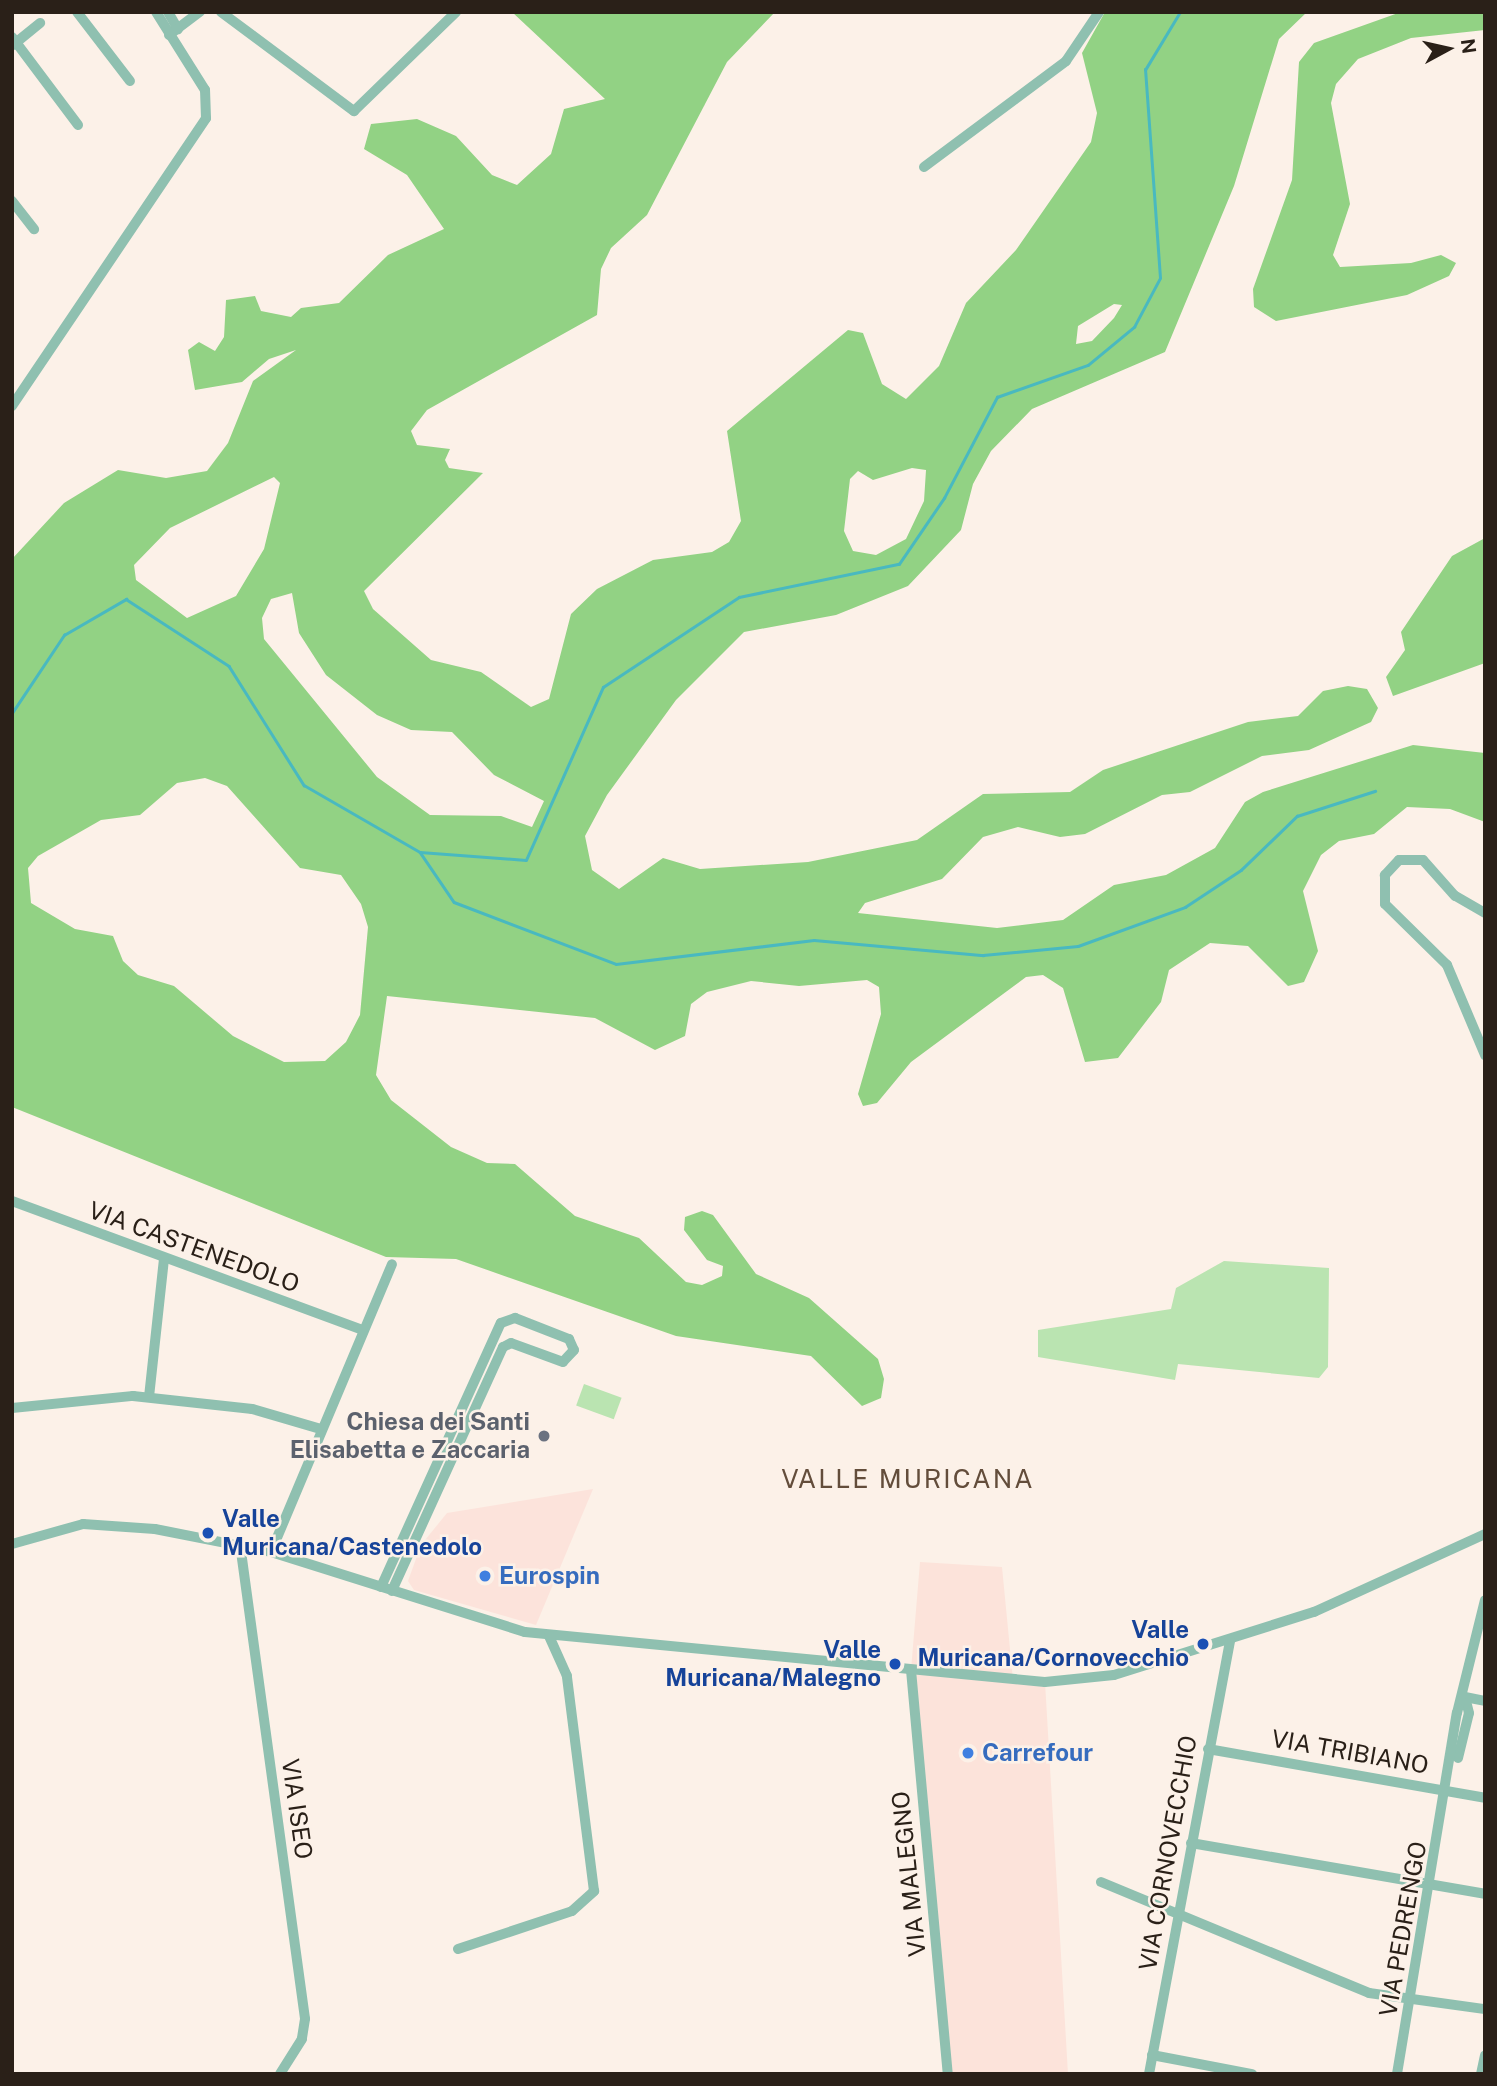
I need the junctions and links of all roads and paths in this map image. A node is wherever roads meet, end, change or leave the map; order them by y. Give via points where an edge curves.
1 (77, 12) edge
2 (156, 12) edge
3 (168, 12) edge
4 (200, 12) edge
5 (221, 12) edge
6 (456, 12) edge
7 (1099, 12) edge
8 (40, 23) dead end
9 (174, 32) junction
10 (14, 42) edge
11 (130, 81) dead end
12 (78, 125) dead end
13 (924, 167) dead end
14 (12, 201) edge
15 (34, 229) dead end
16 (12, 406) edge
17 (1485, 913) edge
18 (1485, 1055) edge
19 (12, 1201) edge
20 (164, 1259) junction
21 (392, 1264) dead end
22 (363, 1330) junction
23 (149, 1397) junction
24 (12, 1408) edge
25 (321, 1429) junction
26 (1485, 1534) edge
27 (12, 1544) edge
28 (240, 1544) junction
29 (271, 1552) junction
30 (386, 1589) junction
31 (1485, 1600) edge
32 (548, 1636) junction
33 (1230, 1640) junction
34 (911, 1670) junction
35 (1465, 1697) junction
36 (1485, 1701) edge
37 (1208, 1749) junction
38 (1449, 1791) junction
39 (1485, 1798) edge
40 (1191, 1843) junction
41 (1101, 1882) dead end
42 (1433, 1884) junction
43 (1485, 1894) edge
44 (1178, 1914) junction
45 (458, 1949) dead end
46 (1411, 2001) junction
47 (1485, 2010) edge
48 (1152, 2055) junction
49 (1485, 2055) edge
50 (279, 2074) edge
51 (948, 2074) edge
52 (1149, 2074) edge
53 (1252, 2074) edge
54 (1397, 2074) edge
55 (1481, 2074) edge

1 - 11 street
2 - 9 street
3 - 9 street
4 - 9 street
5 - 6 street via 354,111
7 - 13 street via 1066,61
8 - 10 street
9 - 16 street via 207,94 203,125
10 - 12 street
14 - 15 street
17 - 18 street via 1455,896 1423,860 1399,860 1385,875 1385,904 1447,965
19 - 20 street, VIA CASTENEDOLO
20 - 22 street, VIA CASTENEDOLO
20 - 23 street
21 - 22 street
22 - 25 street
23 - 24 street via 70,1397
23 - 25 street via 252,1409
25 - 29 street
26 - 33 street via 1339,1603
27 - 28 street via 94,1523
28 - 29 street
28 - 50 street, VIA ISEO via 305,2019 302,2039
29 - 30 street
30 - 30 street via 504,1345 563,1362 574,1350 569,1339 515,1318 500,1323
30 - 32 street
31 - 35 street, VIA PEDRENGO
32 - 34 street
32 - 45 street via 567,1676 594,1891 572,1911
33 - 34 street via 1094,1679 1045,1682
33 - 37 street, VIA CORNOVECCHIO
34 - 51 street, VIA MALEGNO
35 - 36 street
35 - 38 street, VIA PEDRENGO via 1469,1717
37 - 38 street, VIA TRIBIANO
37 - 40 street, VIA CORNOVECCHIO
38 - 39 street, VIA TRIBIANO
38 - 42 street, VIA PEDRENGO
40 - 42 street
40 - 44 street, VIA CORNOVECCHIO
41 - 44 street
42 - 43 street
42 - 46 street, VIA PEDRENGO
44 - 46 street via 1369,1993
44 - 48 street, VIA CORNOVECCHIO
46 - 47 street
46 - 54 street, VIA PEDRENGO
48 - 52 street, VIA CORNOVECCHIO
48 - 53 street
49 - 55 street

